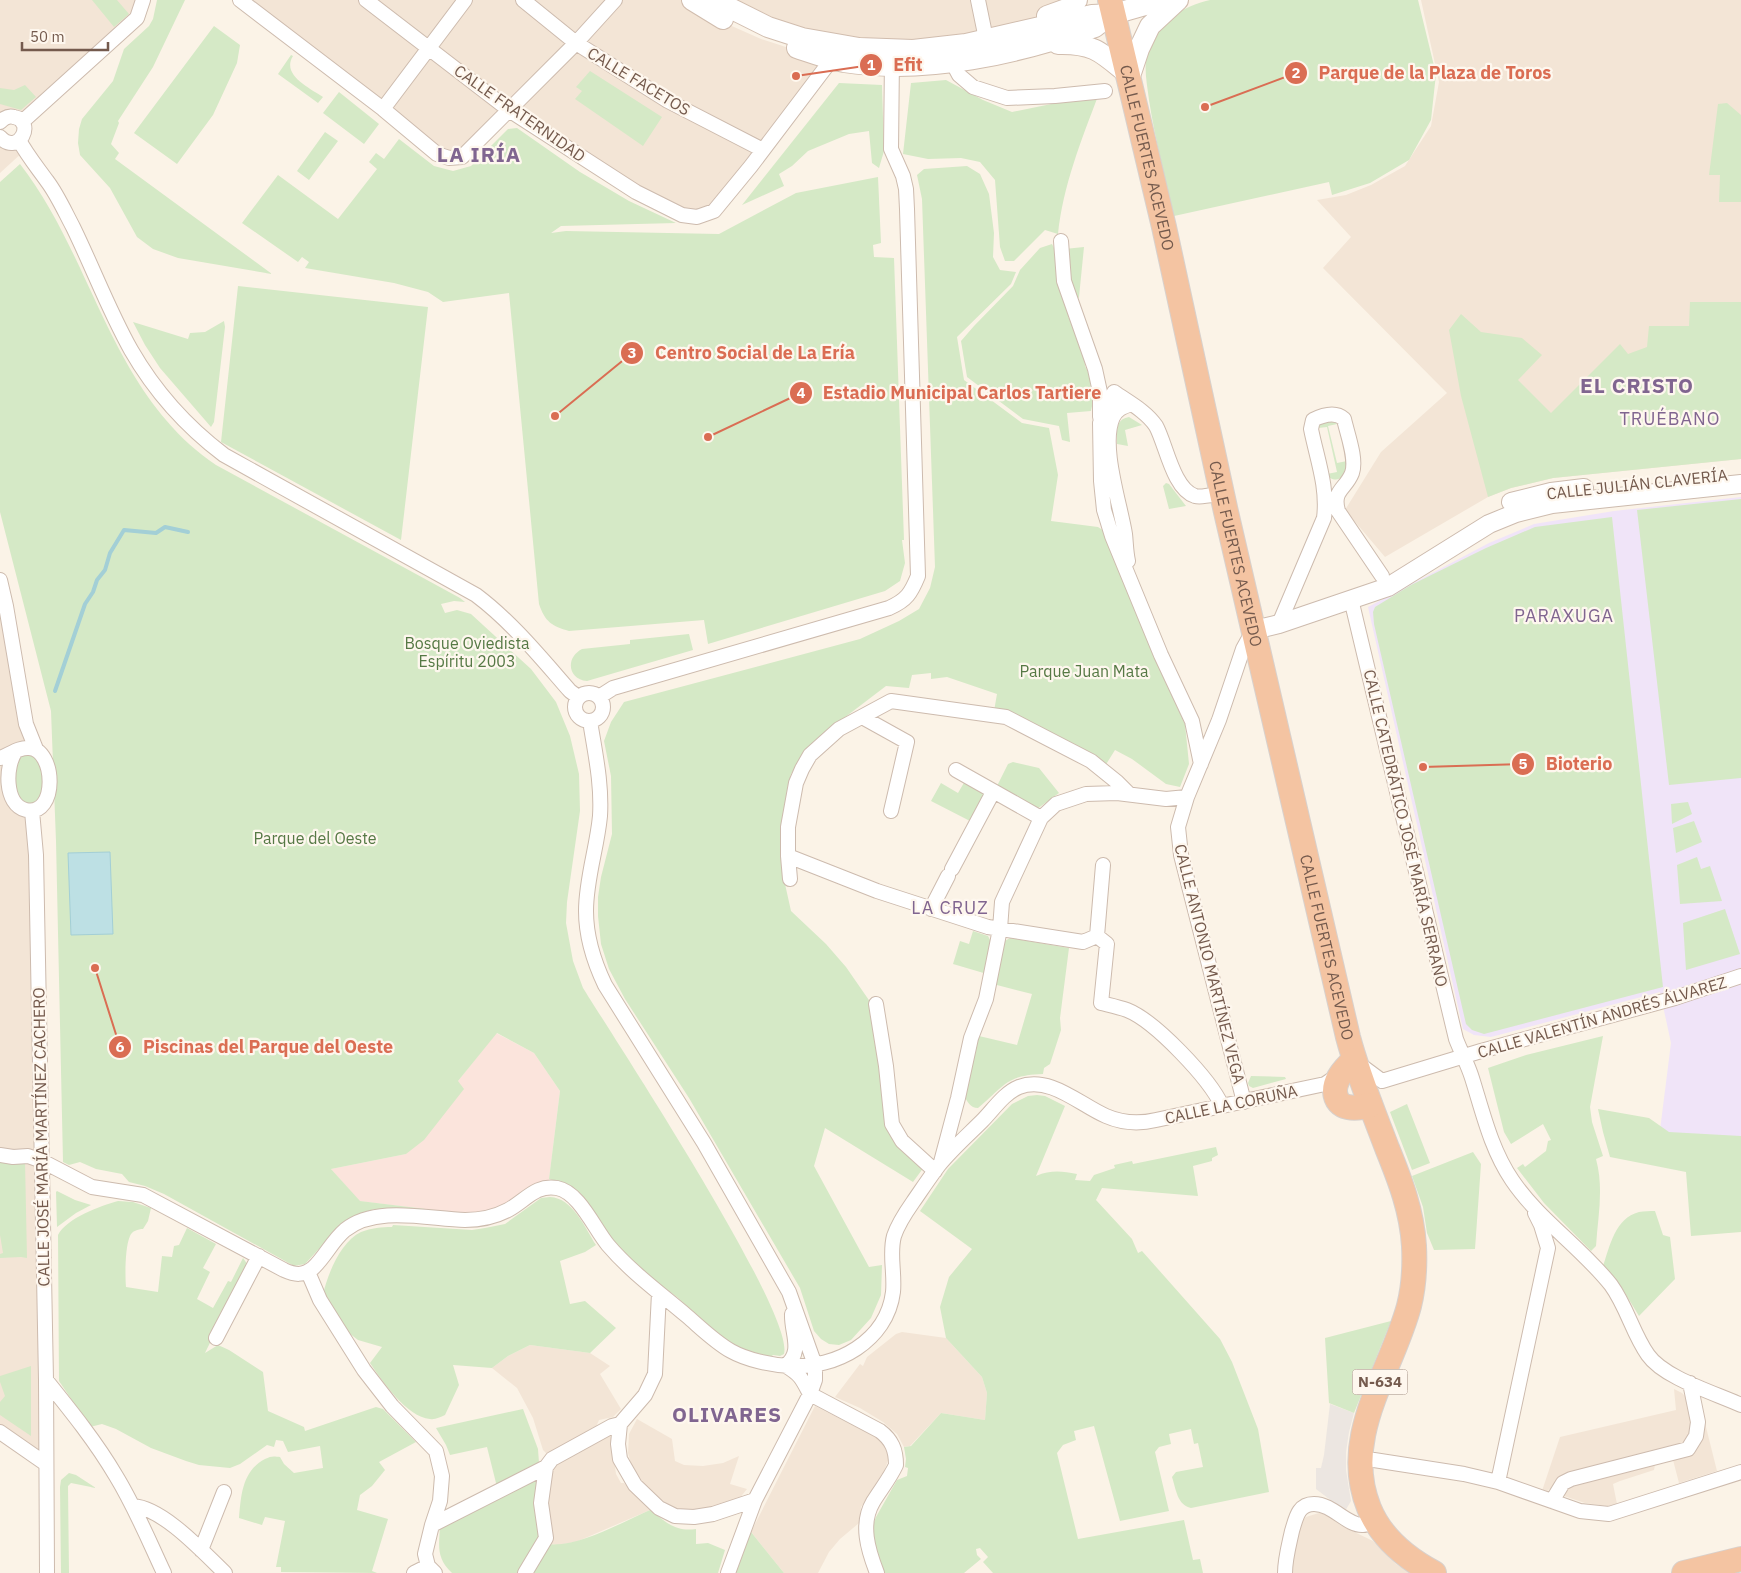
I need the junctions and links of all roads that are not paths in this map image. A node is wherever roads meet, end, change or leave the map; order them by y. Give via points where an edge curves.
1 (143, 0) edge
2 (366, 0) edge
3 (465, 0) edge
4 (523, 0) edge
5 (615, 0) edge
6 (692, 0) edge
7 (714, 0) edge
8 (978, 0) edge
9 (1077, 0) edge
10 (1163, 0) edge
11 (1178, 0) edge
12 (248, 2) edge
13 (1112, 7) edge
14 (986, 39) junction
15 (576, 43) junction
16 (1038, 45) junction
17 (428, 49) junction
18 (892, 58) junction
19 (832, 59) junction
20 (952, 62) junction
21 (1130, 76) junction
22 (1105, 92) dead end
23 (383, 108) junction
24 (509, 110) junction
25 (0, 122) edge
26 (22, 122) junction
27 (0, 137) edge
28 (19, 140) junction
29 (763, 150) junction
30 (1061, 241) dead end
31 (1095, 369) junction
32 (1114, 392) junction
33 (1131, 404) junction
34 (1100, 423) junction
35 (1741, 473) edge
36 (1322, 478) junction
37 (1346, 482) junction
38 (1741, 484) edge
39 (1222, 493) junction
40 (1120, 507) junction
41 (1104, 510) junction
42 (1338, 512) junction
43 (1324, 518) junction
44 (1382, 576) junction
45 (0, 580) edge
46 (1133, 586) junction
47 (1351, 599) junction
48 (1279, 624) junction
49 (1254, 630) junction
50 (578, 697) junction
51 (599, 698) junction
52 (862, 717) junction
53 (1220, 720) junction
54 (590, 721) junction
55 (1192, 721) junction
56 (36, 749) junction
57 (16, 751) junction
58 (0, 758) edge
59 (1201, 764) junction
60 (956, 770) dead end
61 (4, 772) edge
62 (993, 792) junction
63 (1129, 794) junction
64 (6, 797) edge
65 (1186, 797) junction
66 (32, 811) junction
67 (891, 811) dead end
68 (1041, 818) junction
69 (788, 856) junction
70 (1103, 865) dead end
71 (790, 879) dead end
72 (930, 909) junction
73 (1000, 929) junction
74 (1097, 936) junction
75 (1741, 976) edge
76 (876, 1004) dead end
77 (1463, 1057) junction
78 (1339, 1077) junction
79 (1382, 1081) junction
80 (1244, 1102) junction
81 (1370, 1105) junction
82 (1222, 1106) junction
83 (953, 1115) junction
84 (969, 1134) junction
85 (0, 1155) edge
86 (42, 1161) junction
87 (938, 1166) junction
88 (1531, 1203) junction
89 (1565, 1238) junction
90 (1548, 1248) junction
91 (259, 1256) junction
92 (308, 1272) junction
93 (659, 1292) junction
94 (792, 1300) junction
95 (678, 1308) junction
96 (657, 1314) junction
97 (216, 1338) dead end
98 (808, 1345) junction
99 (841, 1358) junction
100 (815, 1365) junction
101 (786, 1366) junction
102 (46, 1380) junction
103 (1690, 1383) junction
104 (811, 1392) junction
105 (1741, 1404) edge
106 (620, 1424) junction
107 (0, 1432) edge
108 (1360, 1460) junction
109 (46, 1464) junction
110 (546, 1467) junction
111 (1741, 1472) edge
112 (1498, 1482) junction
113 (224, 1492) dead end
114 (754, 1500) junction
115 (1552, 1501) junction
116 (133, 1506) junction
117 (1374, 1521) junction
118 (432, 1525) junction
119 (201, 1550) junction
120 (1741, 1559) edge
121 (432, 1570) edge
122 (47, 1573) edge
123 (164, 1573) edge
124 (225, 1573) edge
125 (414, 1573) edge
126 (526, 1573) edge
127 (728, 1573) edge
128 (876, 1573) edge
129 (1284, 1573) edge
130 (1434, 1573) edge
131 (1684, 1573) edge

1 - 26 street via 137,18
2 - 17 street, CALLE FRATERNIDAD
3 - 17 street
4 - 15 street, CALLE FACETOS
5 - 15 street
6 - 19 main road via 745,30
7 - 18 main road via 748,18 792,35
8 - 14 street
9 - 14 main road via 1069,8
10 - 13 main road
11 - 21 main road via 1150,26
12 - 23 street
13 - 14 main road via 1092,15
13 - 16 main road via 1095,27
13 - 21 highway, CALLE FUERTES ACEVEDO
14 - 18 main road
15 - 24 street
15 - 29 street, CALLE FACETOS via 668,101
16 - 20 main road
16 - 21 main road via 1091,47
17 - 23 street
17 - 24 street, CALLE FRATERNIDAD
18 - 19 main road via 851,63
18 - 20 main road
18 - 51 street via 891,149 903,176 907,209 918,576 913,587 908,597 889,608 613,688
19 - 29 street
20 - 22 street via 972,87 1007,98
21 - 39 highway, CALLE FUERTES ACEVEDO
23 - 24 street via 437,154 448,158 462,158
24 - 29 street, CALLE FRATERNIDAD via 636,192 682,215 696,217 714,211
25 - 26 street via 12,116
26 - 28 street via 24,134
27 - 28 street via 7,142
28 - 50 street via 73,226 131,350 176,410 206,441 224,455 476,595 532,647
30 - 31 street via 1064,282
31 - 32 street
31 - 34 street via 1100,392
32 - 33 street
32 - 34 street
33 - 39 street via 1155,426 1170,464 1186,490 1200,497
33 - 40 street via 1119,408 1110,429 1110,455
34 - 41 street
35 - 44 street, CALLE JULIÁN CLAVERÍA via 1551,492 1512,502 1486,513
36 - 37 street via 1336,486
36 - 37 street via 1311,429 1313,420 1330,414 1339,415 1344,419 1353,459 1352,472
36 - 43 street via 1326,504
37 - 42 street via 1336,496
38 - 47 street, CALLE JULIÁN CLAVERÍA via 1552,504 1516,513 1475,533 1388,587
39 - 49 highway, CALLE FUERTES ACEVEDO
40 - 41 street
40 - 46 street
41 - 46 street
42 - 43 street via 1329,511
42 - 44 street
43 - 48 street
44 - 47 street, CALLE JULIÁN CLAVERÍA
45 - 56 street via 26,724
46 - 55 street
47 - 48 street, CALLE JULIÁN CLAVERÍA
47 - 77 street, CALLE CATEDRÁTICO JOSÉ MARÍA SERRANO via 1456,1039
48 - 49 street, CALLE JULIÁN CLAVERÍA
49 - 53 street, CALLE ANTONIO MARTÍNEZ VEGA via 1243,649
49 - 78 highway, CALLE FUERTES ACEVEDO
50 - 51 street via 590,692
50 - 54 street via 574,706 577,715
51 - 54 street via 601,713
52 - 63 street via 891,701 1006,717 1091,761
52 - 67 street via 907,742
52 - 69 street via 823,742 802,769 796,783 788,827
53 - 55 street via 1206,724
53 - 59 street, CALLE ANTONIO MARTÍNEZ VEGA
54 - 94 street via 599,770 600,815 586,910 588,934 597,968 709,1151
55 - 59 street
56 - 57 street
56 - 66 street via 47,763 49,787 44,804
57 - 58 street
57 - 61 street
59 - 65 street, CALLE ANTONIO MARTÍNEZ VEGA
60 - 62 street
61 - 64 street
62 - 68 street
62 - 72 street
63 - 65 street via 1166,799
63 - 68 street via 1096,793 1070,798 1056,804
64 - 66 street
65 - 80 street, CALLE ANTONIO MARTÍNEZ VEGA via 1178,827 1181,855
66 - 86 street, CALLE JOSÉ MARÍA MARTÍNEZ CACHERO via 36,855
68 - 73 street via 1002,902
69 - 71 street
69 - 72 street
70 - 74 street
72 - 73 street
73 - 74 street via 1083,942
73 - 83 street via 986,999 971,1038
74 - 82 street via 1107,944 1101,1003 1128,1010 1155,1029 1194,1067
75 - 77 street, CALLE VALENTÍN ANDRÉS ÁLVAREZ via 1675,998
76 - 87 street via 892,1124 902,1142
77 - 79 street, CALLE VALENTÍN ANDRÉS ÁLVAREZ
77 - 88 street, CALLE CATEDRÁTICO JOSÉ MARÍA SERRANO via 1497,1153 1512,1180
78 - 79 street
78 - 80 street, CALLE LA CORUÑA
78 - 81 highway, CALLE FUERTES ACEVEDO
78 - 81 highway via 1338,1098 1345,1107 1356,1109
79 - 81 street
80 - 82 street, CALLE LA CORUÑA
81 - 108 highway, CALLE FUERTES ACEVEDO / N-634 via 1408,1202 1414,1274 1409,1306 1365,1426
82 - 84 street, CALLE LA CORUÑA via 1146,1122 1130,1122 1108,1117 1046,1086 1028,1085 1009,1093
83 - 84 street via 956,1124
83 - 87 street
84 - 87 street, CALLE LA CORUÑA
85 - 86 street via 28,1156
86 - 91 street via 92,1187 132,1192 153,1199
86 - 102 street, CALLE JOSÉ MARÍA MARTÍNEZ CACHERO
87 - 99 street via 895,1234 892,1301 885,1317 873,1335
88 - 89 street
88 - 90 street
89 - 90 street
89 - 103 street via 1611,1285 1655,1364 1670,1375
90 - 112 street
91 - 92 street via 291,1273
91 - 97 street
92 - 93 street via 342,1233 367,1219 388,1216 486,1218 510,1209 534,1191 554,1187 568,1191 619,1256
92 - 118 street via 320,1300 364,1370 392,1406 436,1451 442,1476 440,1501
93 - 95 street
93 - 96 street
94 - 98 street
94 - 101 street via 796,1351
95 - 96 street
95 - 101 street via 731,1351
96 - 106 street via 655,1374 645,1395
98 - 99 street
98 - 100 street
99 - 100 street
99 - 104 street
100 - 101 street
100 - 104 street
101 - 104 street via 797,1372
102 - 109 street, CALLE JOSÉ MARÍA MARTÍNEZ CACHERO
102 - 116 street via 98,1449
103 - 105 street
103 - 115 street via 1698,1422 1696,1436 1688,1449 1571,1479 1563,1483
104 - 114 street
104 - 128 street via 880,1431 893,1446 896,1465 866,1518
106 - 110 street via 552,1459
106 - 114 street via 618,1444 623,1477 659,1508 676,1516 694,1517
107 - 109 street
108 - 112 street via 1430,1468
108 - 117 highway, N-634 via 1362,1490
109 - 122 street, CALLE JOSÉ MARÍA MARTÍNEZ CACHERO
110 - 118 street
110 - 126 street via 541,1503 546,1538
111 - 115 street via 1609,1514 1580,1511
112 - 115 street
113 - 119 street
114 - 127 street
116 - 119 street via 154,1512
116 - 123 street
117 - 129 street via 1363,1525 1324,1506 1306,1505 1296,1516
117 - 130 highway, N-634 via 1393,1545
118 - 121 street via 425,1554
119 - 124 street
120 - 131 highway
121 - 125 street

